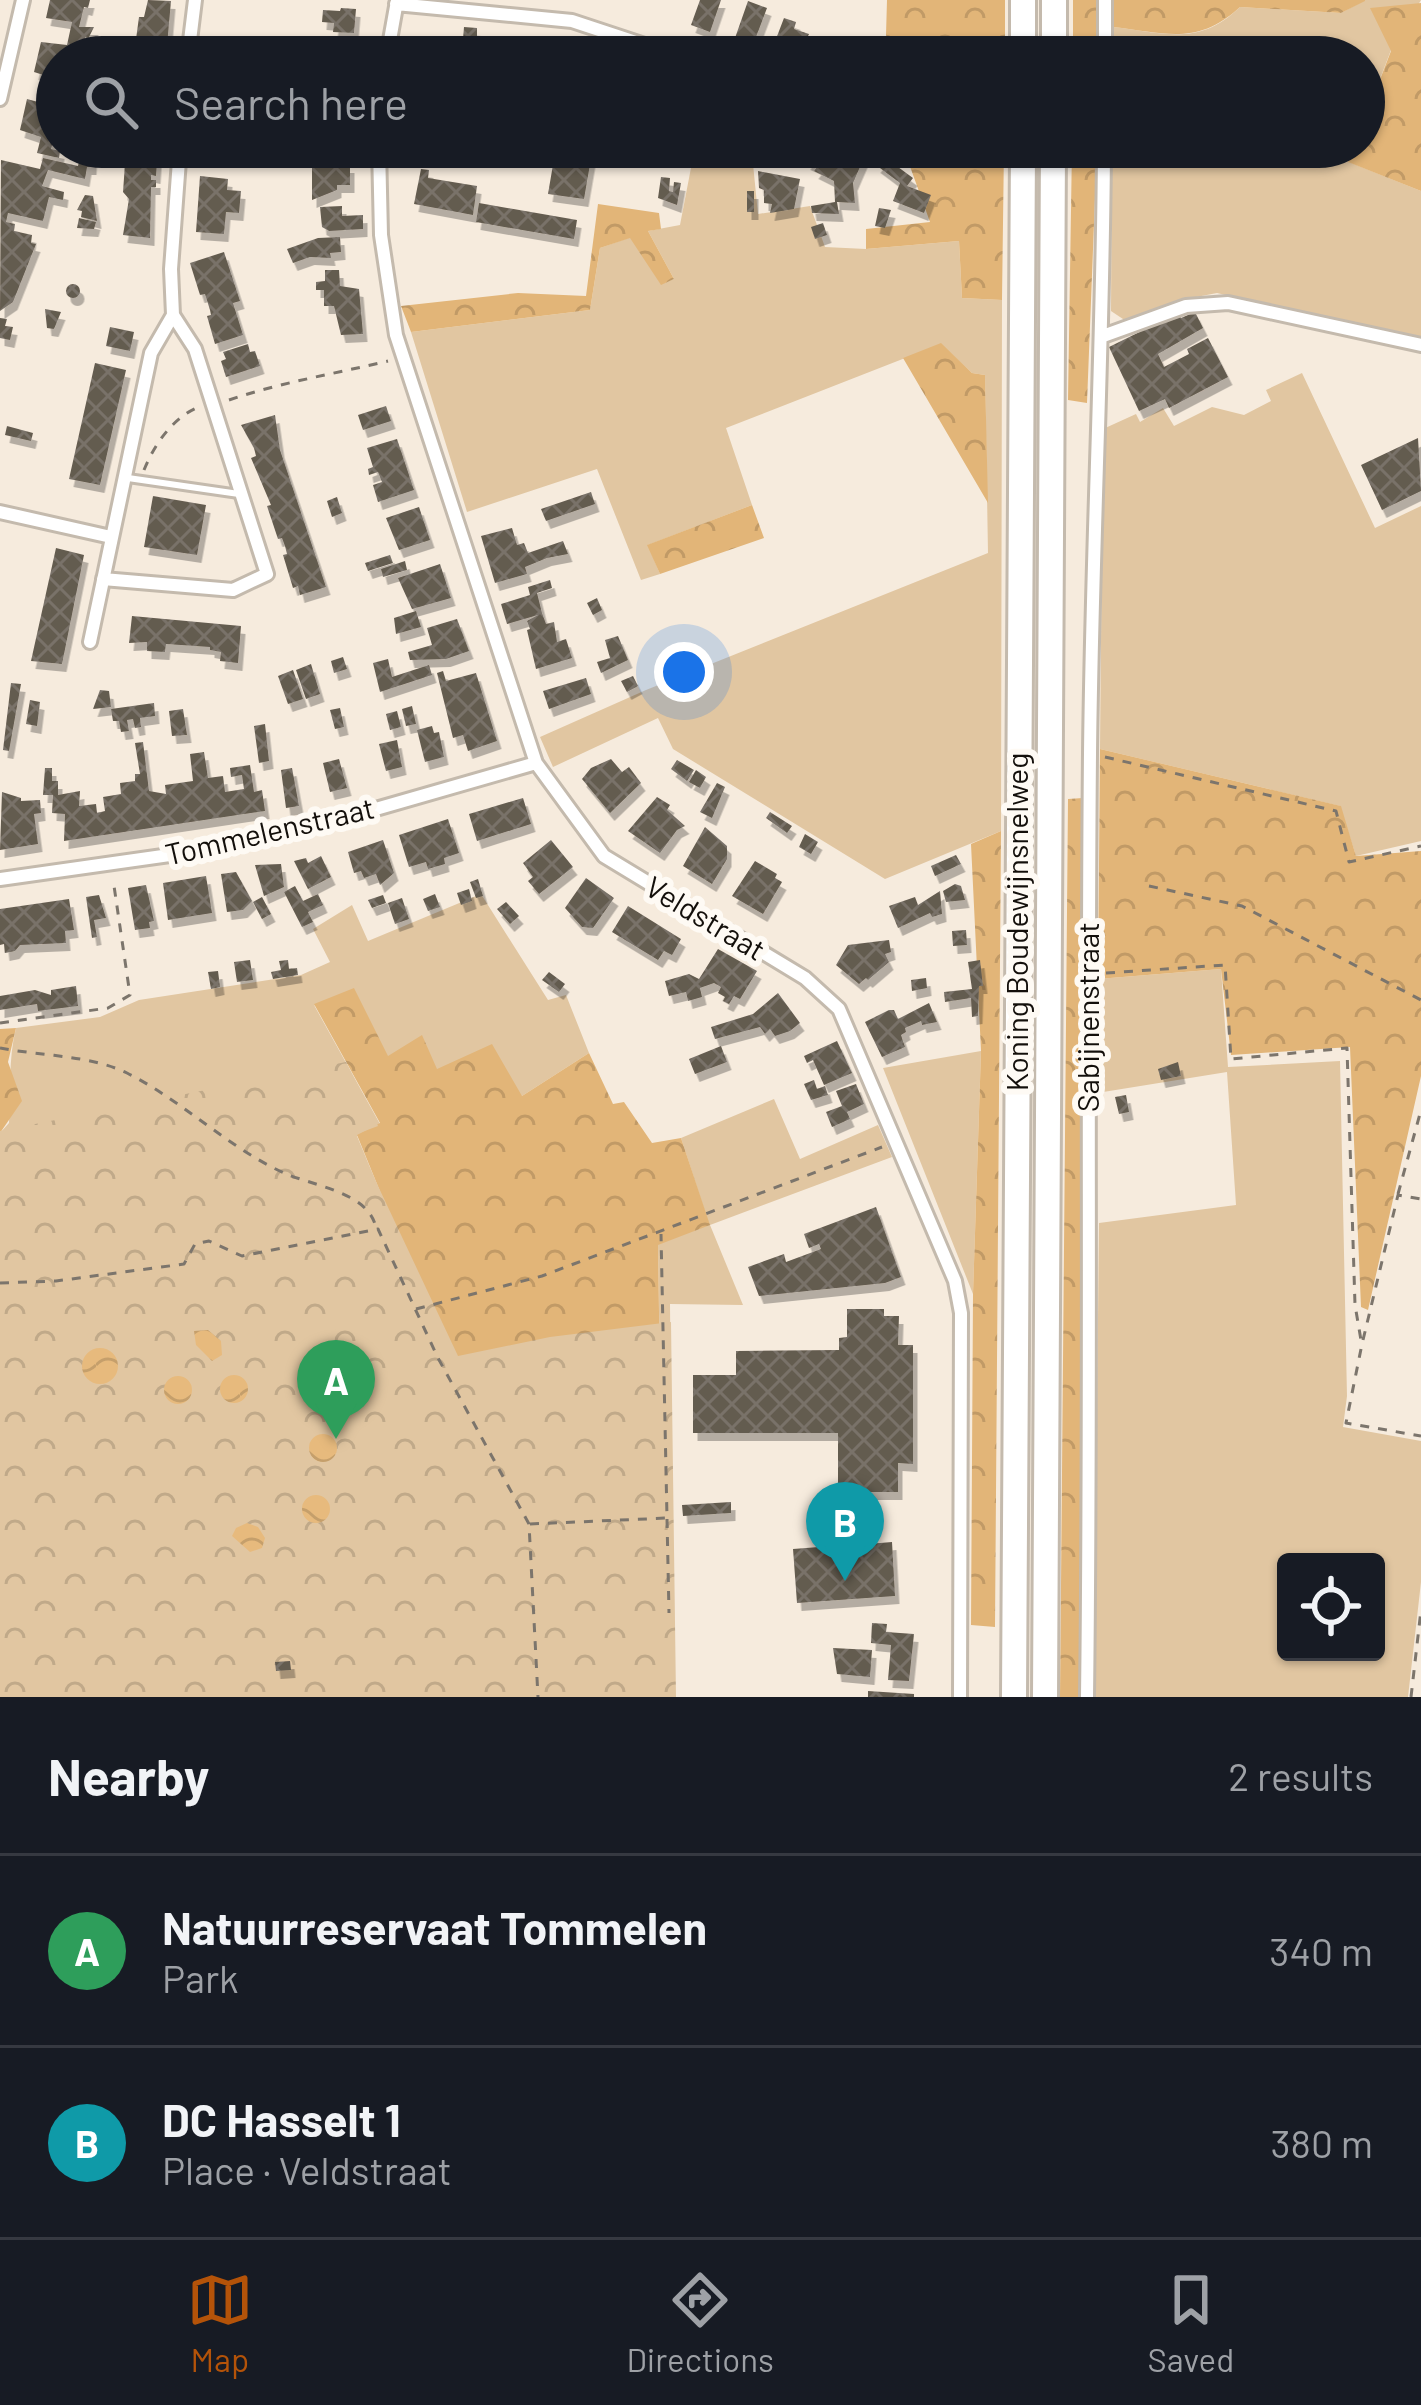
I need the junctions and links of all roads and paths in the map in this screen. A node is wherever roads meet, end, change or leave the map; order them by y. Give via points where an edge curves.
1 (23, 0) edge
2 (195, 0) edge
3 (1023, 0) edge
4 (1054, 0) edge
5 (1105, 0) edge
6 (397, 2) edge
7 (191, 36) edge
8 (391, 36) edge
9 (617, 36) edge
10 (1023, 36) edge
11 (1054, 36) edge
12 (1105, 36) edge
13 (0, 99) edge
14 (178, 168) edge
15 (380, 168) edge
16 (1022, 168) edge
17 (1053, 168) edge
18 (1104, 168) edge
19 (173, 315) junction
20 (1103, 336) junction
21 (1421, 345) edge
22 (401, 357) junction
23 (212, 404) junction
24 (124, 478) junction
25 (142, 480) junction
26 (242, 494) junction
27 (0, 512) edge
28 (111, 537) junction
29 (103, 579) junction
30 (90, 642) dead end
31 (1090, 753) junction
32 (536, 763) junction
33 (1421, 846) edge
34 (111, 865) junction
35 (0, 879) edge
36 (1149, 886) dead end
37 (1099, 974) dead end
38 (1421, 1000) edge
39 (0, 1023) edge
40 (0, 1048) edge
41 (1421, 1110) edge
42 (896, 1142) junction
43 (1398, 1195) junction
44 (1421, 1199) edge
45 (376, 1229) junction
46 (661, 1234) junction
47 (0, 1283) edge
48 (414, 1310) junction
49 (1362, 1346) junction
50 (1421, 1436) edge
51 (667, 1518) junction
52 (529, 1524) junction
53 (1421, 1610) edge
54 (669, 1613) dead end
55 (538, 1697) edge
56 (960, 1697) edge
57 (1014, 1697) edge
58 (1045, 1697) edge
59 (1087, 1697) edge
60 (1411, 1697) edge

1 - 13 street
2 - 7 street
3 - 10 highway
4 - 11 highway
5 - 12 street
6 - 8 street
6 - 9 street via 572,21
14 - 19 street
15 - 22 street, Veldstraat via 383,259
16 - 57 highway, Koning Boudewijnsnelweg
17 - 58 highway, Koning Boudewijnsnelweg
18 - 20 street, Sabijnenstraat
19 - 23 street via 195,349
19 - 24 street via 151,352
20 - 21 street via 1186,306 1228,303
20 - 31 street, Sabijnenstraat
22 - 23 path
22 - 32 street, Veldstraat
23 - 25 path via 179,417 150,454
23 - 26 street
24 - 25 lane
24 - 28 street
25 - 26 lane
26 - 29 street via 267,574 233,590
27 - 28 street
28 - 29 street
29 - 30 street
31 - 33 path via 1336,811 1348,862
31 - 59 street, Sabijnenstraat
32 - 34 street, Tommelenstraat via 313,827
32 - 42 street, Veldstraat via 604,856 825,993
34 - 35 street, Tommelenstraat
34 - 39 path via 130,995 108,1008
36 - 38 path via 1242,906
37 - 49 path via 1225,965 1231,1059 1347,1048
40 - 45 path via 125,1072 283,1173 357,1201
41 - 43 path
42 - 46 path
42 - 56 street, Veldstraat via 961,1313
43 - 44 path
43 - 49 path
45 - 47 path via 242,1256 209,1240 194,1244 184,1264
45 - 48 path
46 - 48 path
46 - 51 path
48 - 52 path
49 - 50 path via 1346,1423
51 - 52 path
51 - 54 path
52 - 55 path
53 - 60 path

